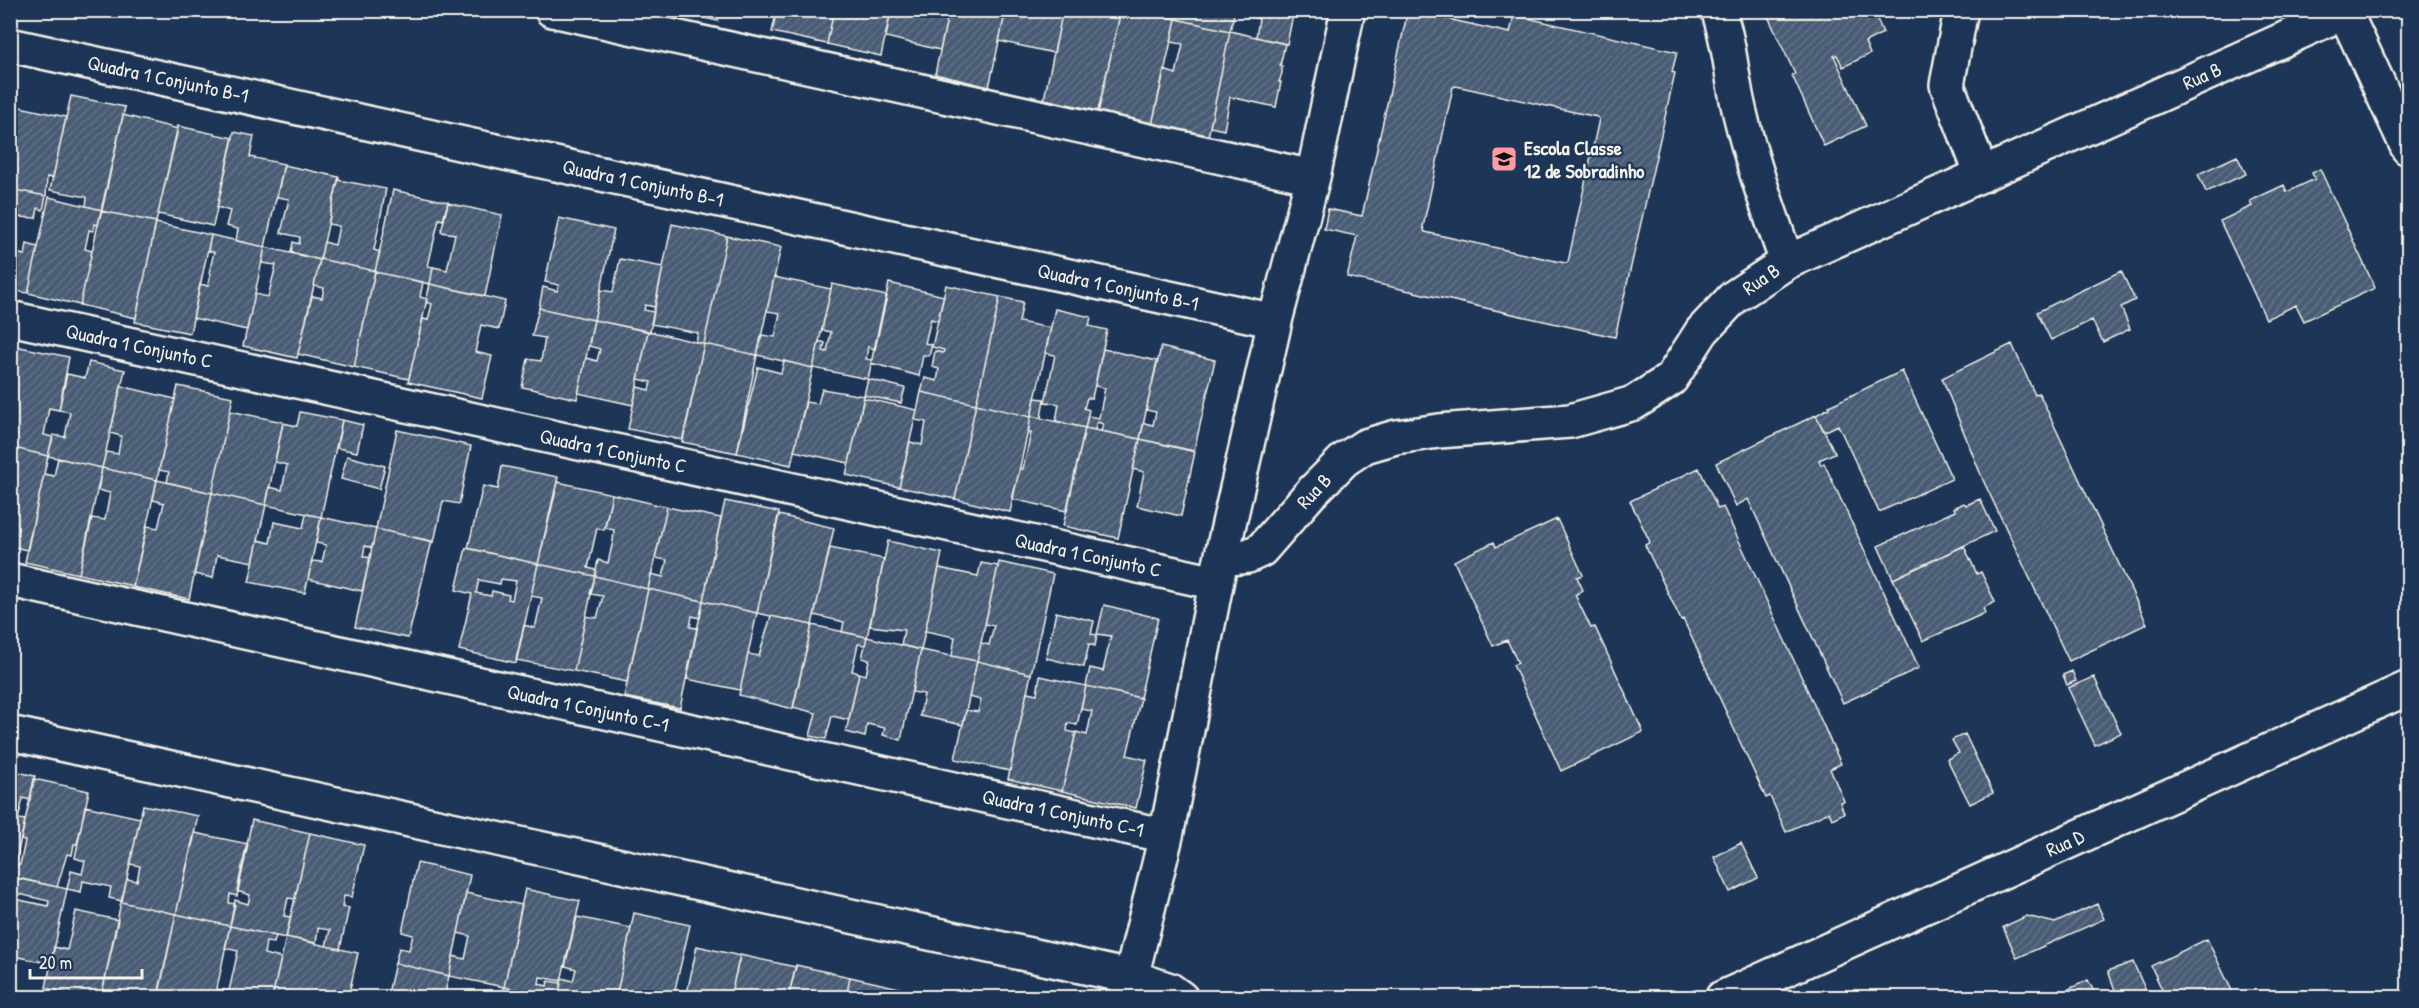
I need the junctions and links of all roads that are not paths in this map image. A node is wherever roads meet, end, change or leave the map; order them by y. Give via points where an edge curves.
1 (552, 10) edge
2 (1348, 10) edge
3 (1718, 10) edge
4 (1961, 10) edge
5 (2346, 11) edge
6 (10, 45) edge
7 (2409, 148) edge
8 (1982, 175) junction
9 (1313, 177) junction
10 (1786, 262) junction
11 (10, 318) edge
12 (1275, 321) junction
13 (1218, 571) junction
14 (10, 580) edge
15 (2409, 688) edge
16 (10, 733) edge
17 (1166, 836) junction
18 (1129, 987) edge
19 (1181, 998) edge
20 (1722, 998) edge

1 - 9 street
2 - 9 street
3 - 10 street via 1751,160
4 - 8 street via 1947,85
5 - 7 street
5 - 8 street, Rua B
6 - 12 street, Quadra 1 Conjunto B-1
8 - 10 street, Rua B
9 - 12 street
10 - 13 street, Rua B via 1734,297 1702,331 1671,379 1634,403 1570,421 1439,431 1365,446 1344,460 1310,494 1261,550
11 - 13 street, Quadra 1 Conjunto C
12 - 13 street
13 - 17 street
14 - 17 street, Quadra 1 Conjunto C-1
15 - 20 street, Rua D
16 - 18 street
17 - 18 street
18 - 19 street via 1170,990

